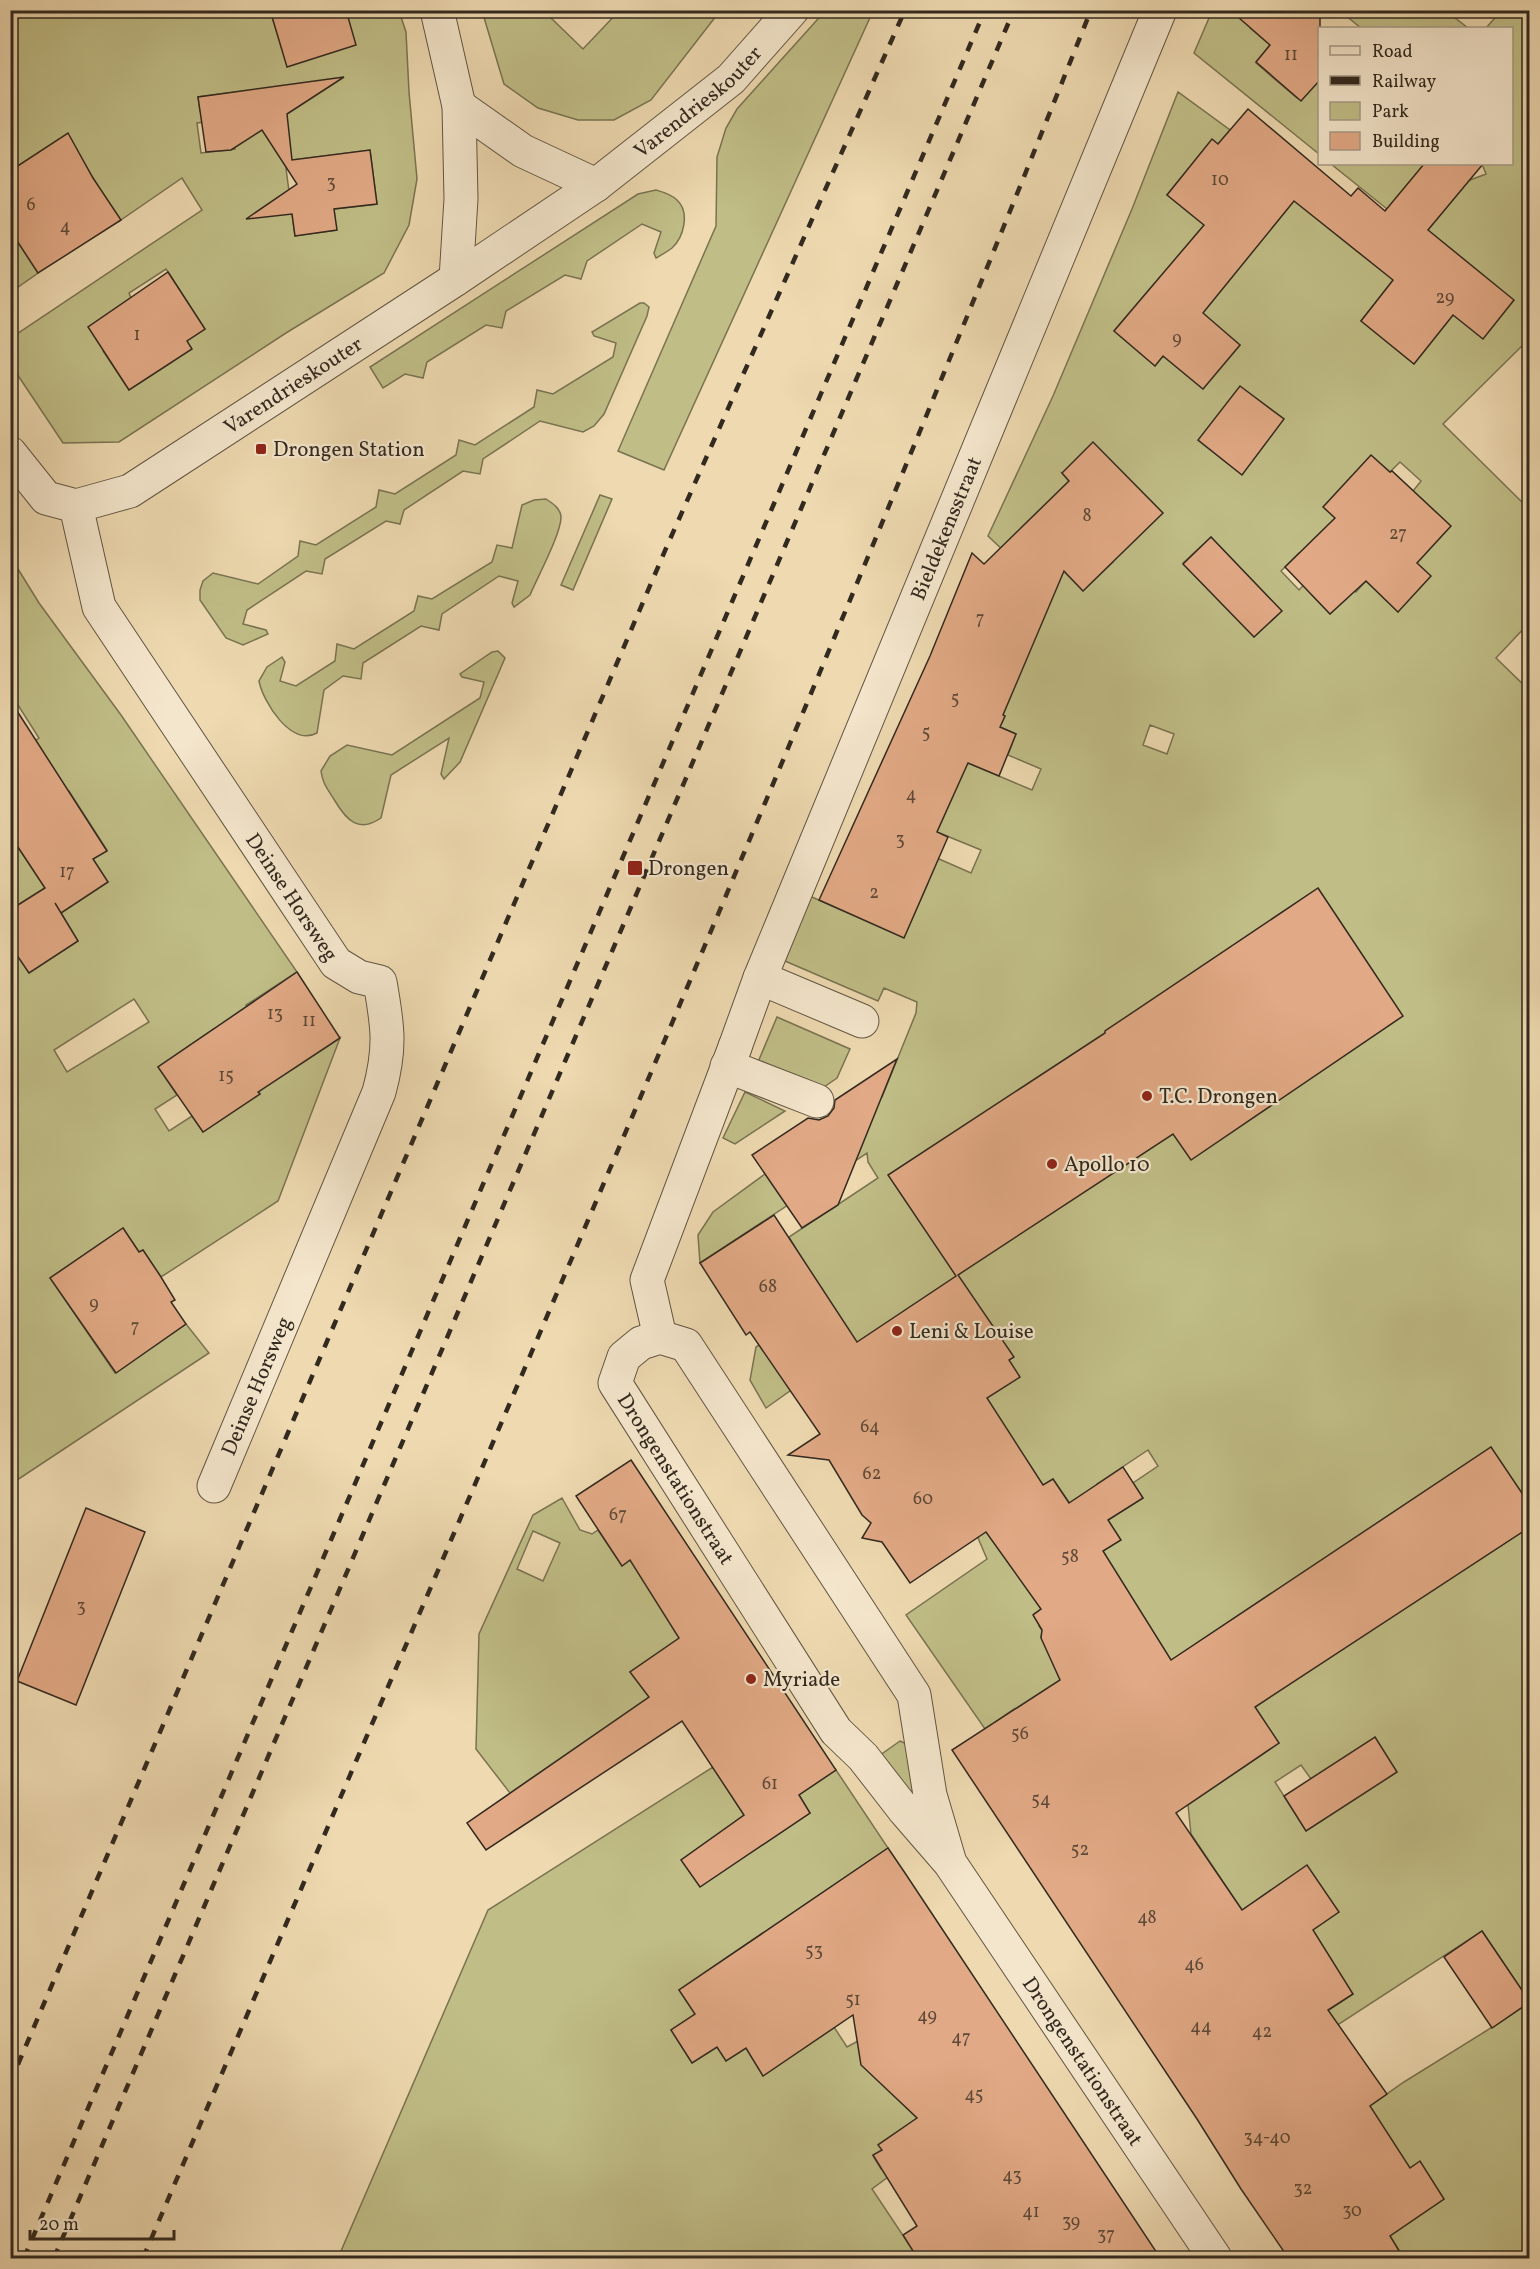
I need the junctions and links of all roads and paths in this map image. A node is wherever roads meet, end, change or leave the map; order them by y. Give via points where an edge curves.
1 (437, 10) edge
2 (792, 10) edge
3 (1160, 10) edge
4 (459, 106) junction
5 (596, 185) junction
6 (456, 279) junction
7 (10, 453) edge
8 (76, 506) junction
9 (760, 978) junction
10 (861, 1021) dead end
11 (731, 1057) junction
12 (817, 1101) dead end
13 (660, 1337) junction
14 (214, 1486) dead end
15 (950, 1863) junction
16 (1215, 2259) edge

1 - 4 street
2 - 5 street, Varendrieskouter via 731,79
3 - 9 street, Bieldekensstraat
4 - 5 street via 523,151
4 - 6 street via 461,199
5 - 6 street, Varendrieskouter
6 - 8 street, Varendrieskouter via 130,490
7 - 8 street via 46,498
8 - 14 street, Deinse Horsweg via 99,607 336,963 359,977 380,982 388,1026 387,1063 379,1092
9 - 10 street
9 - 11 street, Bieldekensstraat
11 - 12 street
11 - 13 street, Bieldekensstraat via 647,1280
13 - 15 street, Drongenstationstraat via 686,1345 914,1695 930,1795
13 - 15 street, Drongenstationstraat via 641,1343 624,1357 615,1383 836,1731 863,1757
15 - 16 street, Drongenstationstraat

